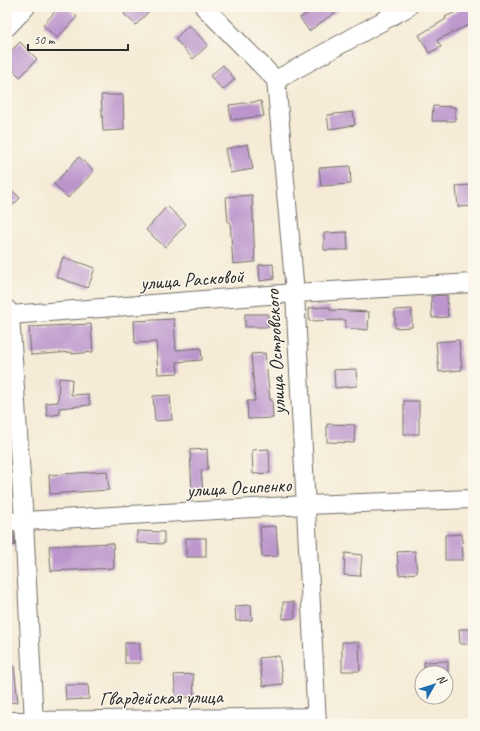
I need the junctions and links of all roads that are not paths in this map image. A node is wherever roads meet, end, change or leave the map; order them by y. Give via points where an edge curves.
1 (26, 7) edge
2 (204, 7) edge
3 (408, 7) edge
4 (7, 27) edge
5 (276, 80) junction
6 (473, 283) edge
7 (295, 293) junction
8 (9, 312) edge
9 (473, 499) edge
10 (305, 505) junction
11 (15, 522) edge
12 (316, 720) edge
13 (7, 721) edge
14 (34, 723) edge

1 - 4 street
2 - 5 street
3 - 5 street
5 - 7 street, улица Островского
6 - 7 street, улица Расковой
7 - 8 street, улица Расковой
7 - 10 street, улица Островского
8 - 11 street
9 - 10 street, улица Осипенко
10 - 11 street, улица Осипенко
10 - 12 street, улица Островского
11 - 14 street
12 - 14 street, Гвардейская улица
13 - 14 street, Гвардейская улица

